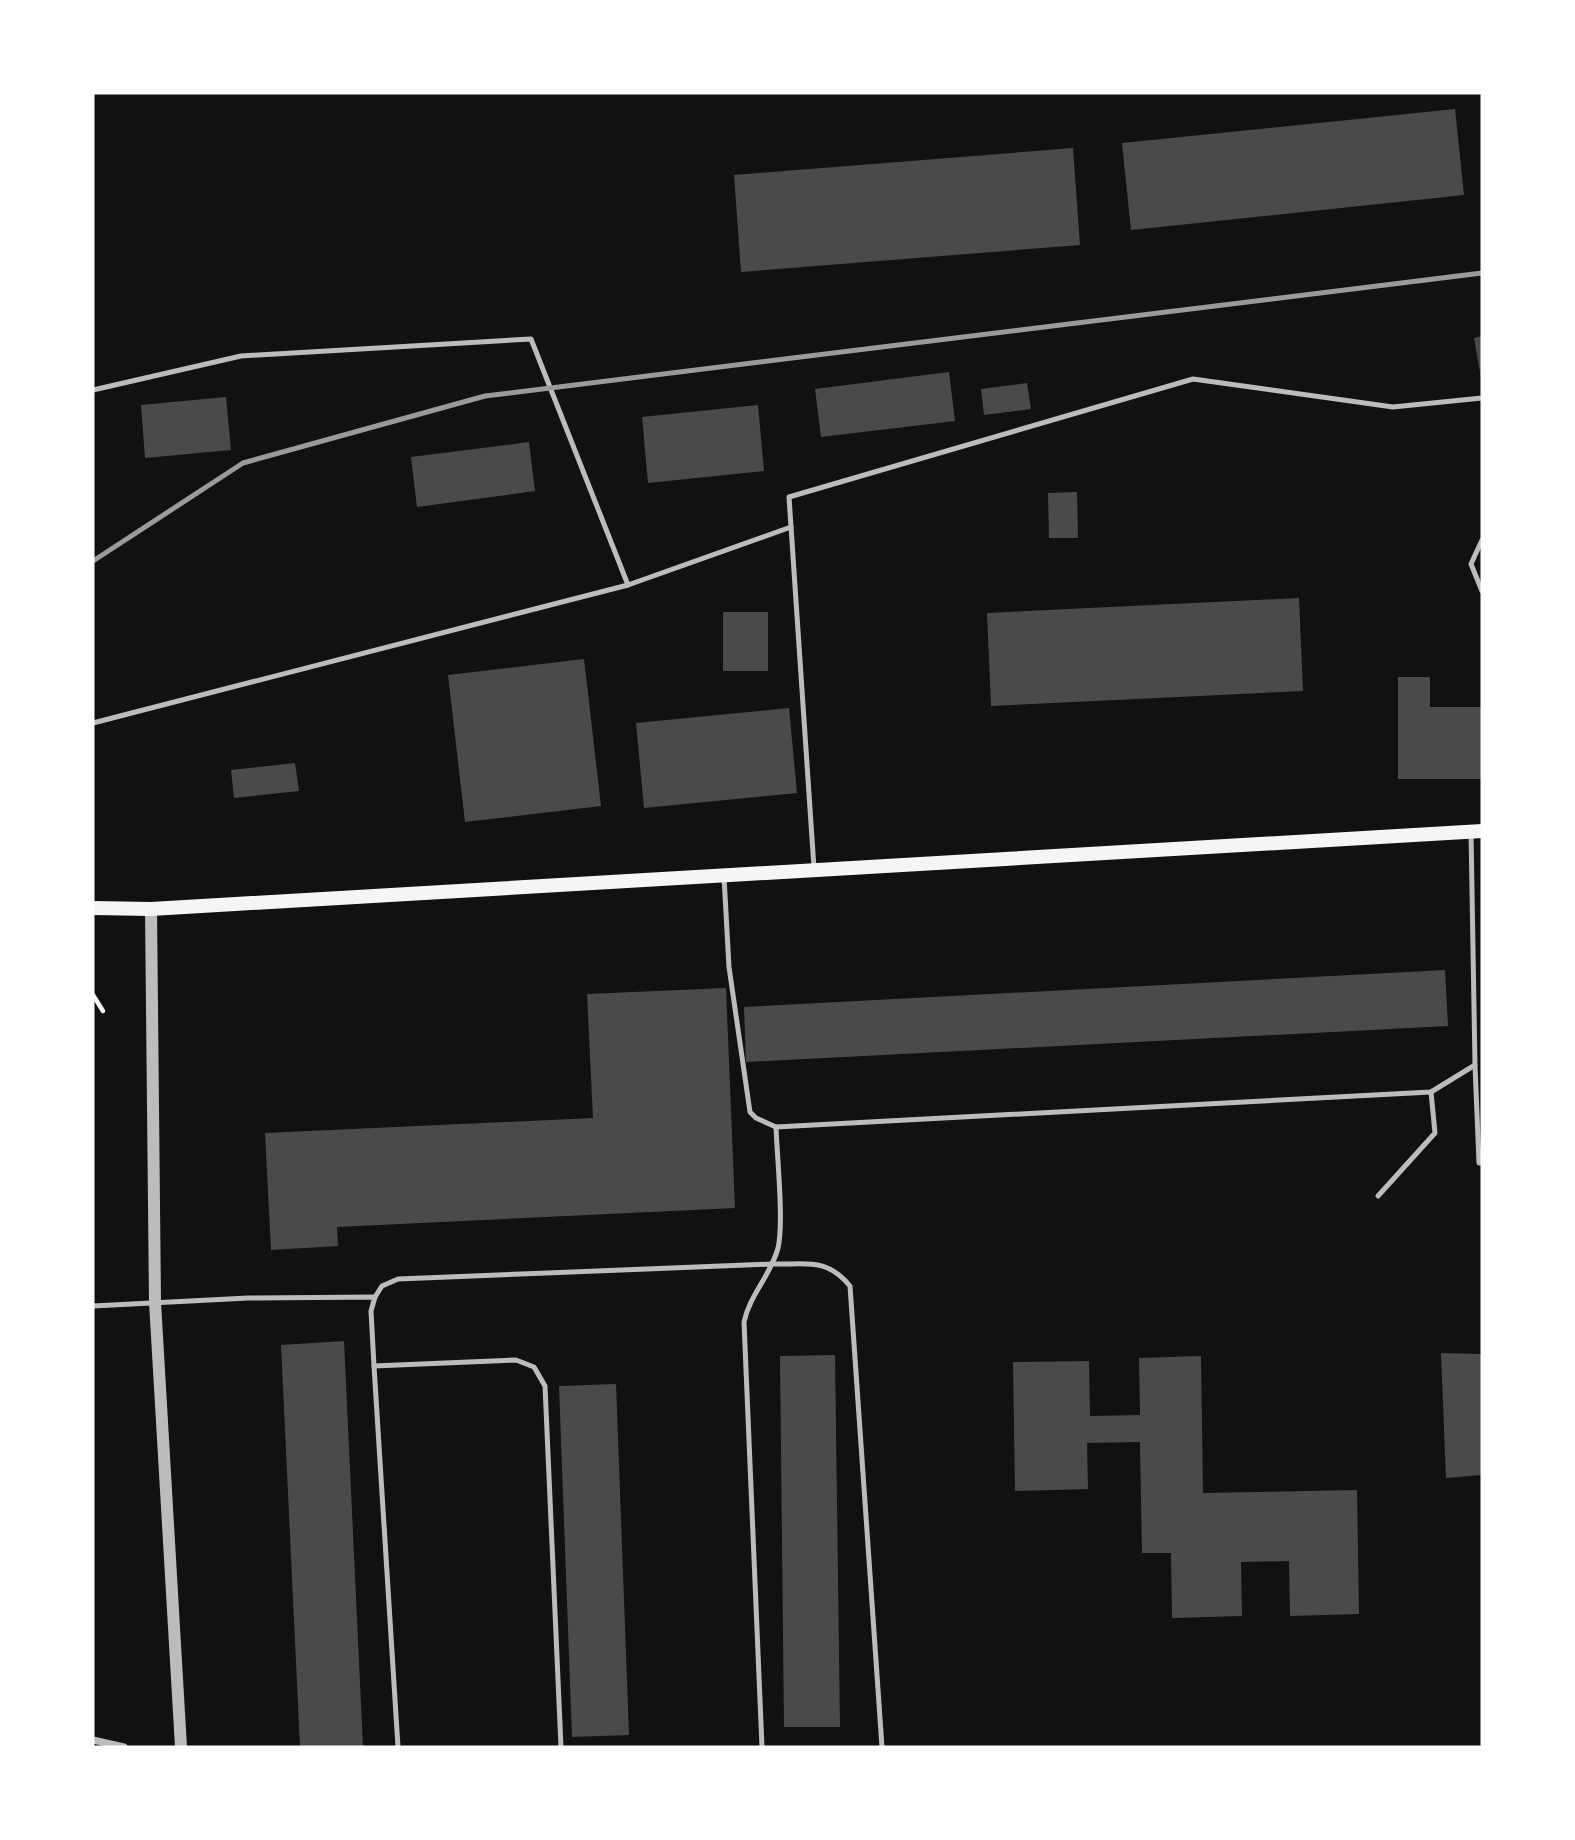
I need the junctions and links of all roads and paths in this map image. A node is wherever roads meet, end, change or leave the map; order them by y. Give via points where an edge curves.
1 (93, 390) edge
2 (1482, 398) edge
3 (791, 527) junction
4 (1482, 540) edge
5 (628, 585) junction
6 (1482, 591) edge
7 (93, 723) edge
8 (1476, 832) edge
9 (814, 868) junction
10 (724, 874) junction
11 (93, 908) edge
12 (151, 909) junction
13 (93, 995) edge
14 (103, 1011) dead end
15 (1475, 1065) junction
16 (1432, 1092) junction
17 (776, 1127) junction
18 (1482, 1163) edge
19 (1378, 1196) dead end
20 (772, 1264) junction
21 (375, 1297) junction
22 (155, 1302) junction
23 (93, 1306) edge
24 (374, 1366) junction
25 (93, 1740) edge
26 (124, 1747) edge
27 (181, 1747) edge
28 (398, 1747) edge
29 (561, 1747) edge
30 (762, 1747) edge
31 (882, 1747) edge

1 - 5 lane via 241,356 531,339
2 - 3 lane via 1393,407 1193,379 789,497
3 - 5 lane
3 - 9 lane
4 - 6 lane via 1471,564
5 - 7 lane
8 - 9 main road
8 - 15 lane
9 - 10 main road
10 - 12 main road
10 - 17 lane via 729,967 750,1112
11 - 12 main road
12 - 22 street
13 - 14 path
15 - 16 lane
15 - 18 lane
16 - 17 lane
16 - 19 lane via 1435,1133
17 - 20 lane via 779,1245
20 - 21 lane via 398,1279 382,1286
20 - 30 lane via 747,1305 744,1322
20 - 31 lane via 828,1265 850,1286
21 - 22 lane
21 - 24 lane via 371,1311
22 - 23 lane
22 - 27 street
24 - 28 lane
24 - 29 lane via 516,1360 534,1367 545,1386
25 - 26 street

